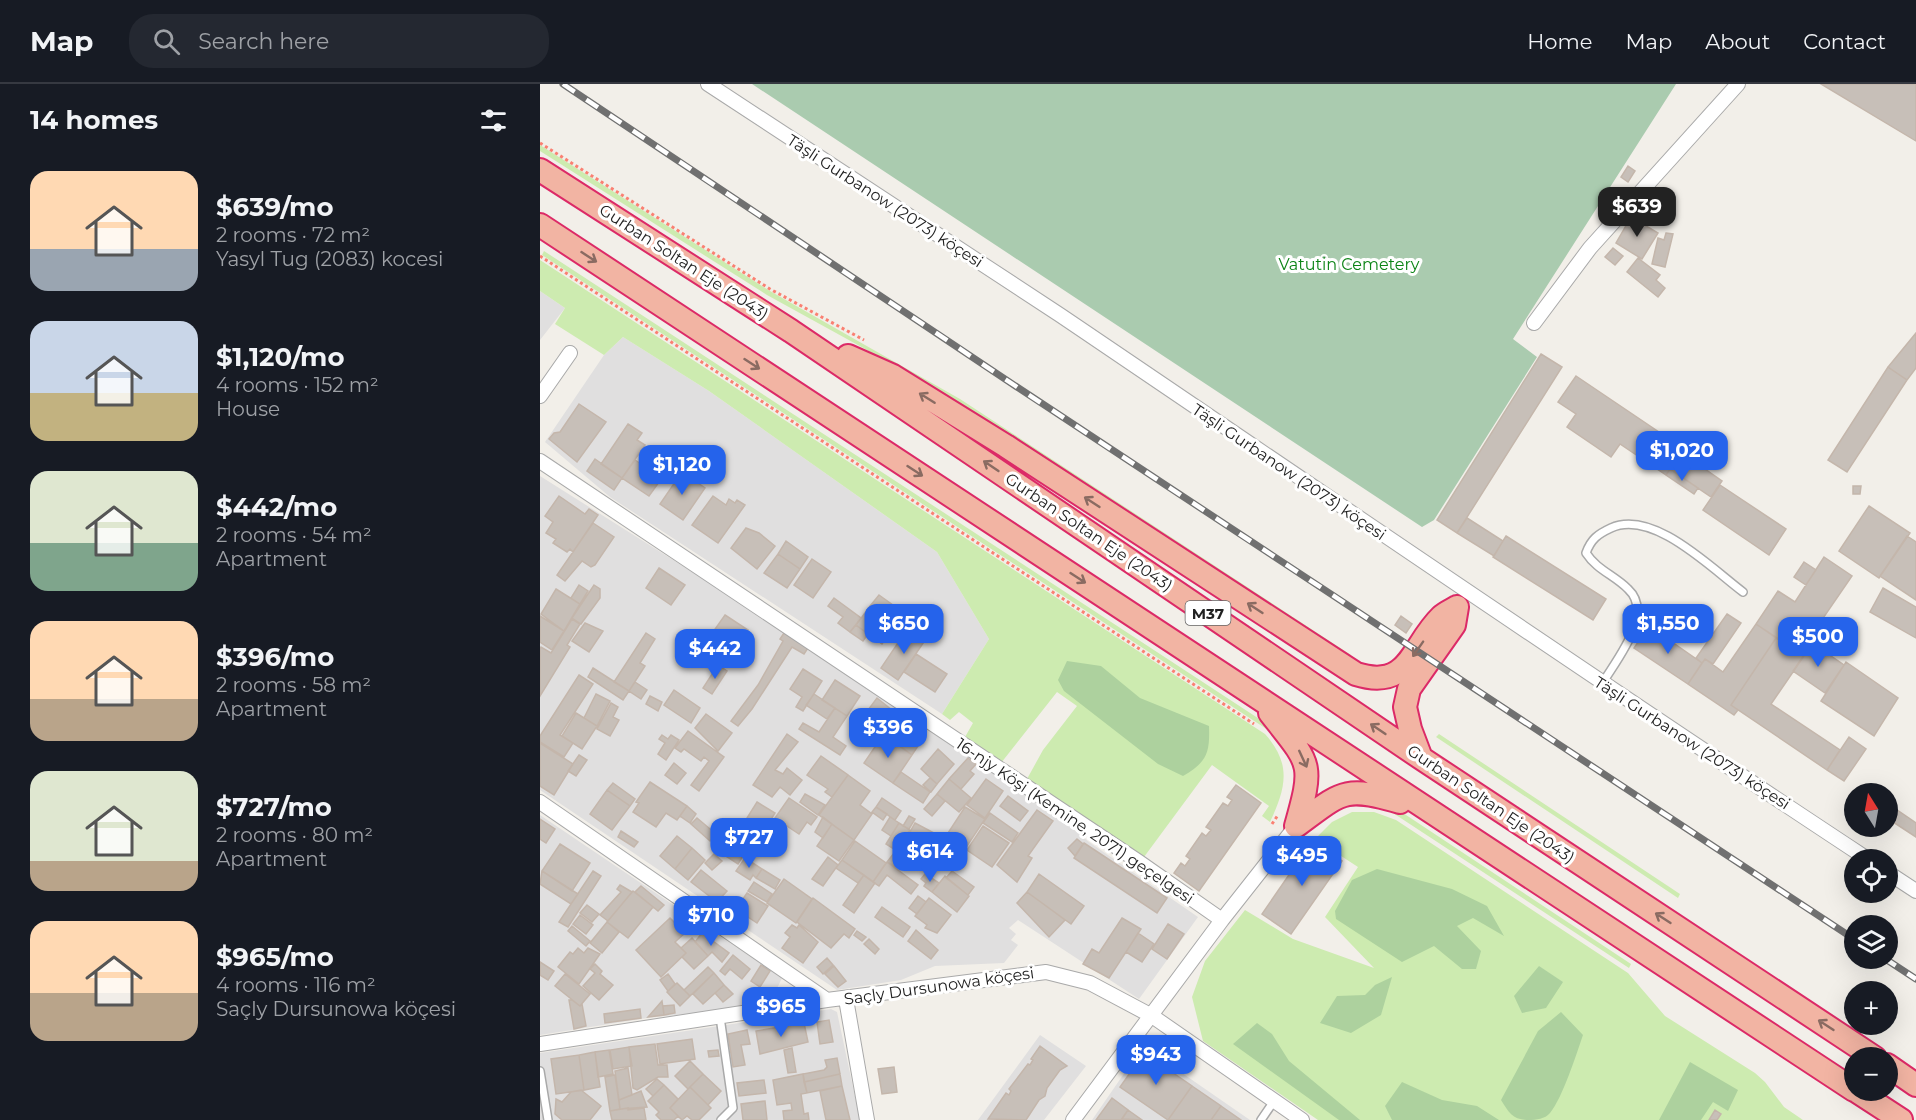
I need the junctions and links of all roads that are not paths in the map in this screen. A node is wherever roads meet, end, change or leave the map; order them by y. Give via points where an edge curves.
1 (708, 84) edge
2 (1738, 84) edge
3 (540, 170) edge
4 (540, 225) edge
5 (1534, 322) dead end
6 (791, 331) junction
7 (570, 352) dead end
8 (540, 396) edge
9 (540, 461) edge
10 (1743, 592) dead end
11 (1462, 599) junction
12 (1602, 684) junction
13 (1256, 696) junction
14 (1421, 758) junction
15 (540, 802) edge
16 (1421, 809) junction
17 (1296, 826) junction
18 (1852, 849) edge
19 (1898, 879) edge
20 (1916, 891) edge
21 (1222, 920) junction
22 (846, 999) junction
23 (827, 1000) junction
24 (1152, 1016) junction
25 (720, 1017) junction
26 (540, 1044) edge
27 (1858, 1047) edge
28 (540, 1071) edge
29 (1898, 1073) edge
30 (1844, 1083) edge
31 (1916, 1085) edge
32 (1274, 1101) junction
33 (1872, 1101) edge
34 (1899, 1119) edge
35 (548, 1120) edge
36 (721, 1120) edge
37 (867, 1120) edge
38 (1073, 1120) edge
39 (1261, 1120) edge
40 (1302, 1120) edge

1 - 11 street, Täşli Gurbanow (2073) köçesi via 1057,314 1391,542
2 - 5 street via 1590,248
3 - 6 highway, Gurban Soltan Eje (2043) / M37
4 -> 13 highway, M37
11 -> 6 highway via 1441,616 1395,675 1370,678 1356,674 903,382
14 -> 6 highway, Gurban Soltan Eje (2043) / M37
7 - 8 street
9 - 21 street, 16-njy Köşi (Kemine, 2071) geçelgesi
10 - 12 lane via 1658,529 1635,522 1603,532 1590,541 1586,553 1593,564 1630,590 1638,608 1637,624
11 - 12 street, Täşli Gurbanow (2073) köçesi
11 - 14 highway via 1454,625 1409,688 1405,707
12 - 18 street, Täşli Gurbanow (2073) köçesi
13 - 16 highway, M37
13 -> 17 highway via 1307,765 1308,784
27 -> 14 highway, Gurban Soltan Eje (2043) / M37
15 - 23 street
16 - 17 highway via 1367,792 1349,793 1333,799
16 - 30 highway, M37
17 - 21 street
19 - 20 street
21 - 24 street
22 - 23 street, Saçly Dursunowa köçesi
22 - 24 street, Saçly Dursunowa köçesi via 1047,972 1090,983
22 - 37 street
23 - 25 street, Saçly Dursunowa köçesi
24 - 32 street, Saçly Dursunowa köçesi
24 - 38 street
25 - 26 street, Saçly Dursunowa köçesi
25 - 36 lane via 733,1108
28 - 35 lane
29 - 31 highway
32 - 39 lane
32 - 40 street, Saçly Dursunowa köçesi
33 - 34 highway, M37

